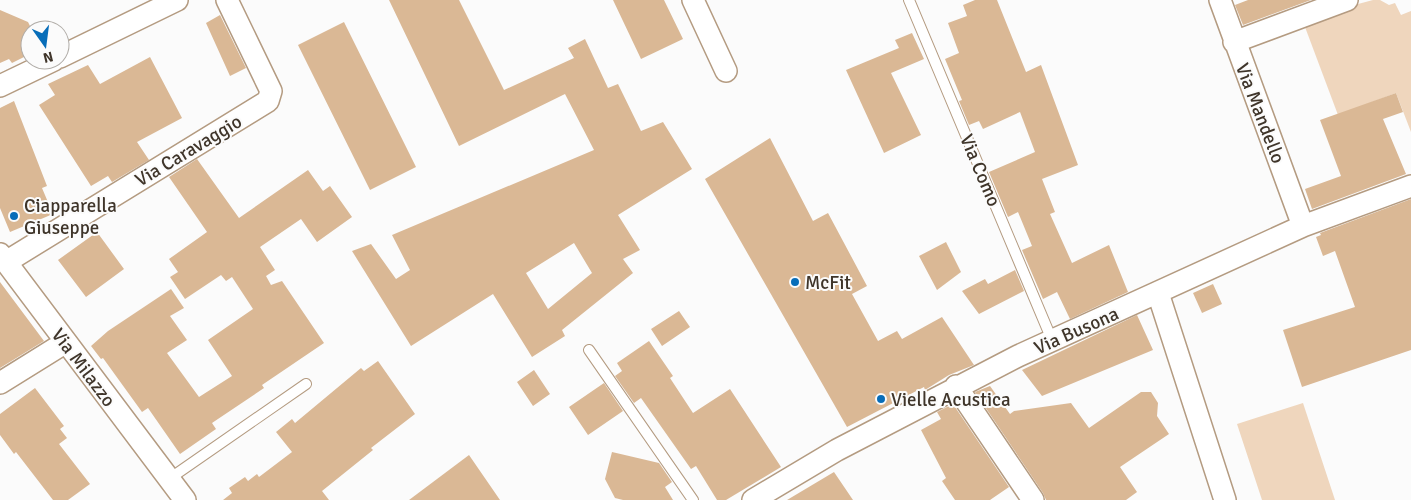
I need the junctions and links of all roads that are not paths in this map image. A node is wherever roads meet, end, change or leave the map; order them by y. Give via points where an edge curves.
1 (177, 0) edge
2 (226, 0) edge
3 (693, 0) edge
4 (909, 0) edge
5 (1220, 0) edge
6 (1347, 0) edge
7 (1234, 42) junction
8 (70, 52) edge
9 (33, 70) edge
10 (726, 71) dead end
11 (0, 86) edge
12 (1411, 186) edge
13 (1303, 226) junction
14 (3, 258) edge
15 (1158, 293) junction
16 (1052, 340) junction
17 (66, 342) junction
18 (589, 350) dead end
19 (0, 383) edge
20 (306, 384) dead end
21 (956, 386) junction
22 (169, 479) junction
23 (185, 500) edge
24 (693, 500) edge
25 (753, 500) edge
26 (1033, 500) edge
27 (1225, 500) edge

1 - 8 street
2 - 14 street, Via Caravaggio via 272,91 268,101
3 - 10 street
4 - 16 lane, Via Como
5 - 7 street, Via Mandello
6 - 7 street
7 - 13 street, Via Mandello
9 - 11 street
12 - 13 street, Via Busona
13 - 15 street, Via Busona
14 - 17 street, Via Milazzo
15 - 16 street, Via Busona
15 - 27 street
16 - 21 street, Via Busona
17 - 19 street
17 - 22 street, Via Milazzo
18 - 24 lane
20 - 22 lane
21 - 25 street, Via Busona
21 - 26 street
22 - 23 street, Via Milazzo

